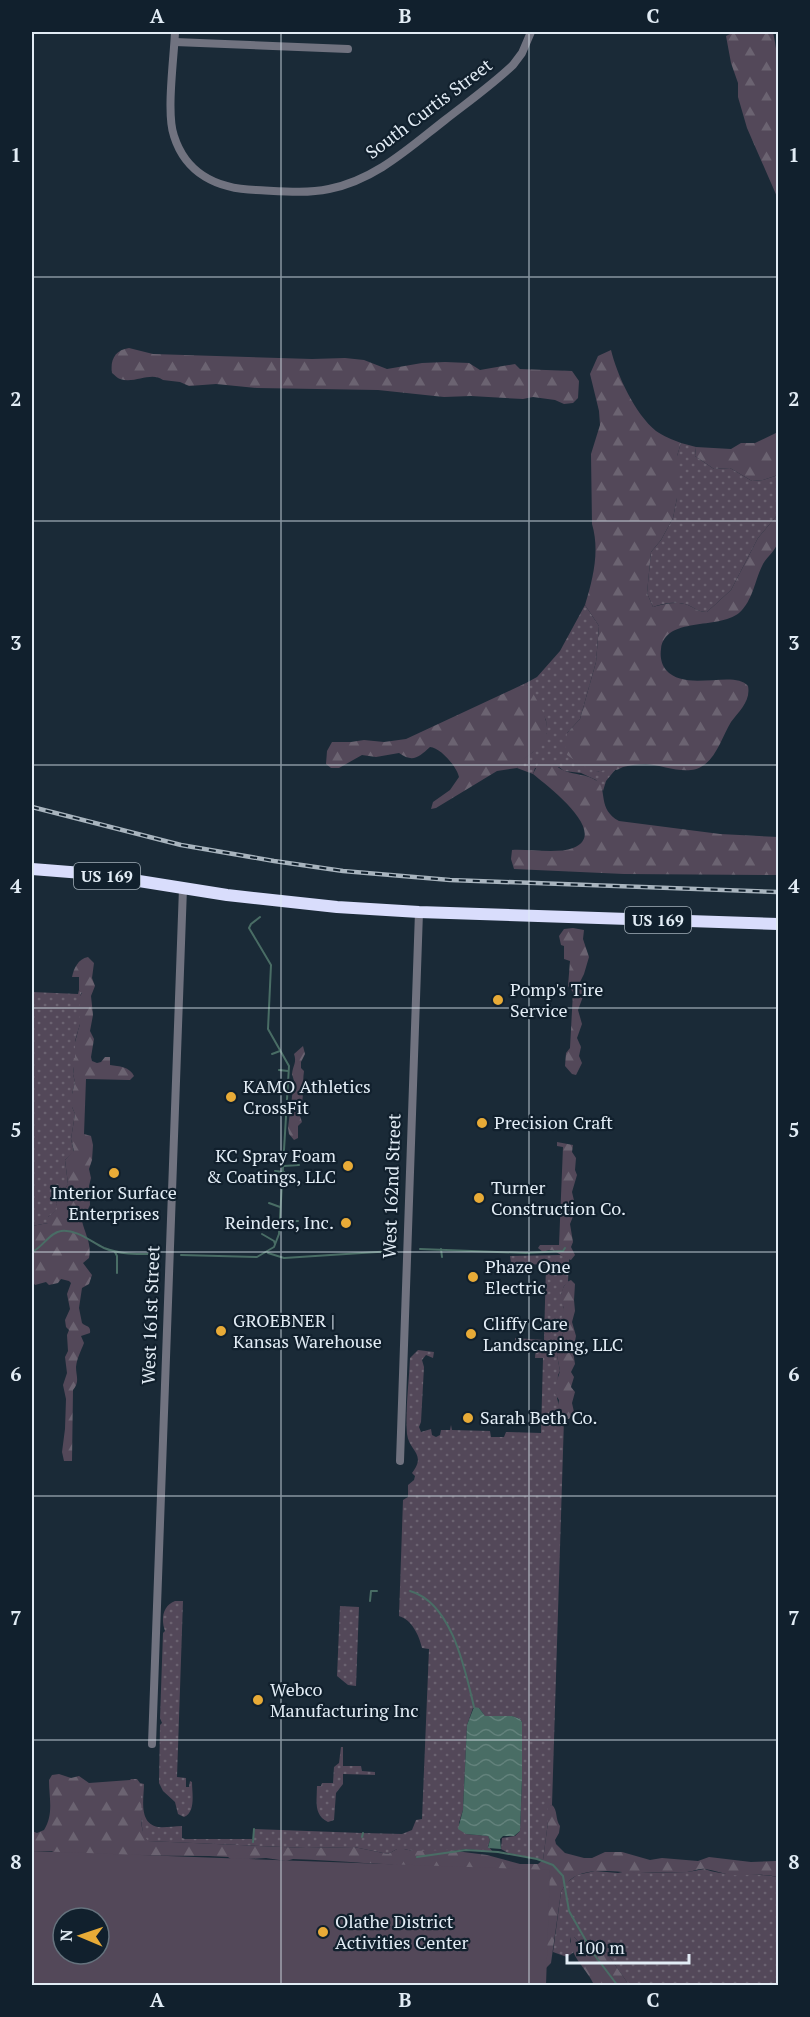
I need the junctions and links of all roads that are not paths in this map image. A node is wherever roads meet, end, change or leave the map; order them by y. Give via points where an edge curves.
1 (175, 32) edge
2 (531, 32) edge
3 (175, 42) junction
4 (348, 50) dead end
5 (32, 869) edge
6 (183, 888) junction
7 (419, 912) junction
8 (778, 924) edge
9 (400, 1461) dead end
10 (152, 1744) dead end

1 - 3 street
2 - 3 street, South Curtis Street via 522,53 504,74 382,168 354,182 311,191 238,189 201,175 191,165 178,147 171,123
3 - 4 street
5 - 6 highway, US 169
6 - 7 highway, US 169 via 317,905
6 - 10 street, West 161st Street
7 - 8 highway, US 169
7 - 9 street, West 162nd Street

